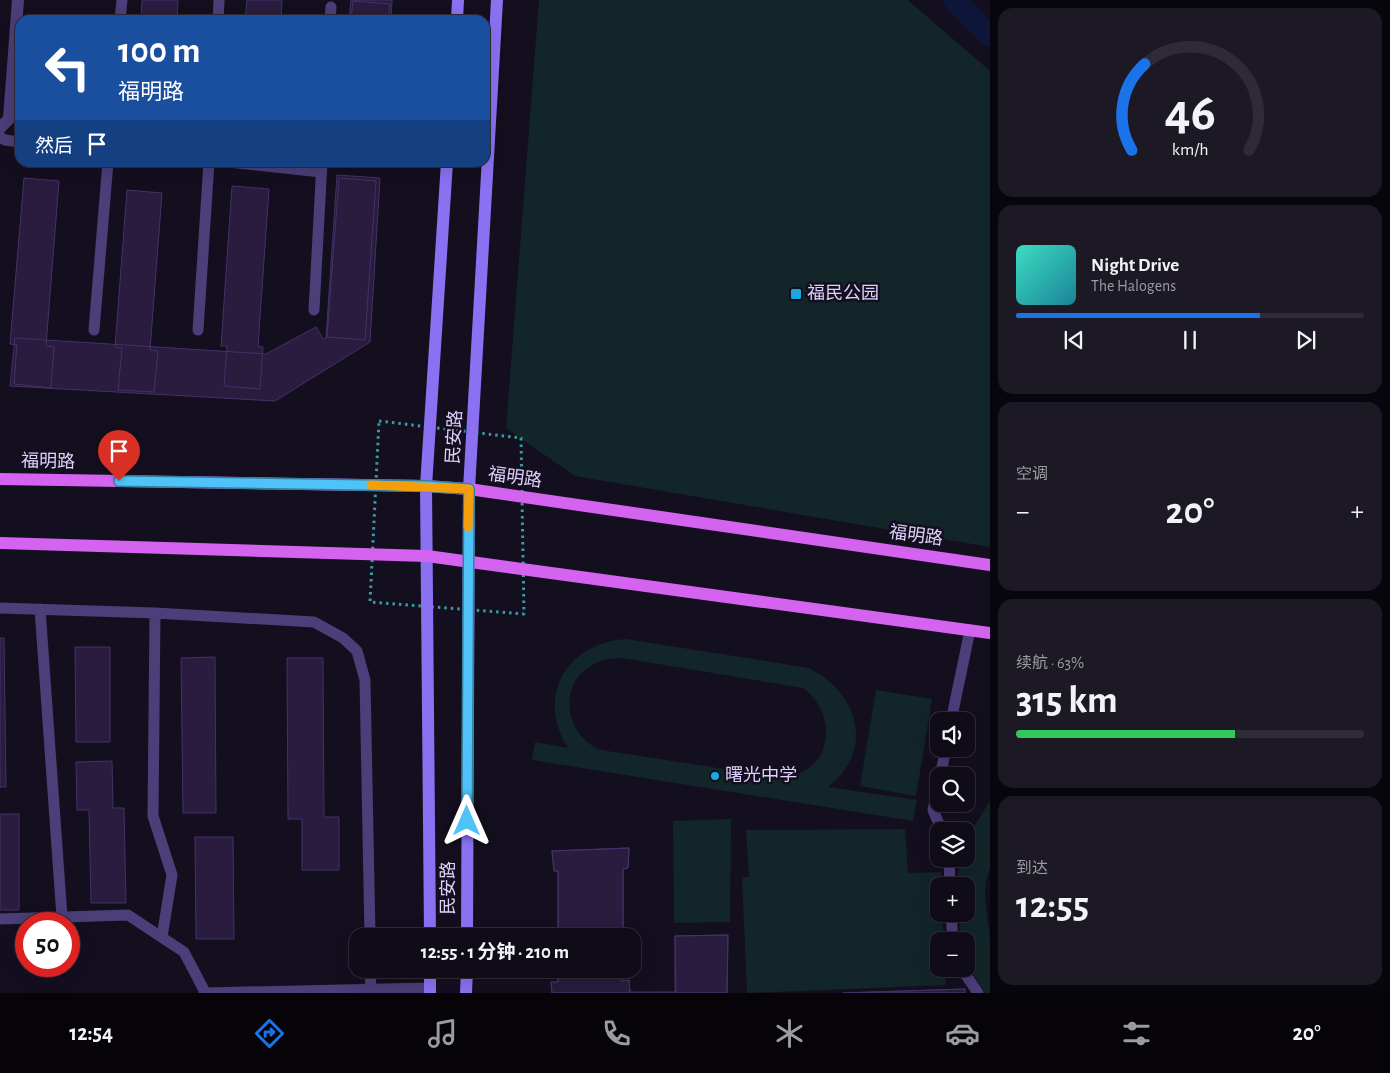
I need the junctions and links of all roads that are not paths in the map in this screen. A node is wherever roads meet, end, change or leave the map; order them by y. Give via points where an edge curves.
1 (18, 0) edge
2 (122, 0) edge
3 (458, 0) edge
4 (497, 0) edge
5 (219, 1) dead end
6 (331, 7) dead end
7 (17, 15) edge
8 (120, 15) edge
9 (218, 15) edge
10 (330, 15) edge
11 (457, 15) edge
12 (15, 40) edge
13 (490, 121) edge
14 (0, 128) edge
15 (0, 137) edge
16 (15, 141) edge
17 (108, 167) edge
18 (209, 167) edge
19 (322, 167) edge
20 (448, 167) edge
21 (487, 167) edge
22 (314, 310) dead end
23 (94, 330) dead end
24 (198, 330) dead end
25 (0, 479) edge
26 (426, 486) junction
27 (469, 489) junction
28 (0, 544) edge
29 (427, 556) junction
30 (467, 562) junction
31 (990, 565) edge
32 (0, 608) edge
33 (40, 609) junction
34 (155, 613) junction
35 (970, 630) junction
36 (990, 632) edge
37 (954, 712) edge
38 (62, 912) edge
39 (80, 916) edge
40 (0, 919) edge
41 (15, 919) edge
42 (370, 928) edge
43 (430, 928) edge
44 (467, 928) edge
45 (162, 937) junction
46 (967, 977) edge
47 (370, 978) edge
48 (430, 978) edge
49 (466, 978) edge
50 (370, 991) edge
51 (430, 991) edge
52 (204, 992) edge
53 (466, 993) edge
54 (978, 993) edge

1 - 7 street
2 - 8 lane
3 - 11 main road
4 - 13 main road, 民安路
5 - 9 lane
6 - 10 lane
12 - 14 street via 9,119
15 - 16 lane
17 - 23 lane
18 - 24 lane
19 - 22 lane
20 - 26 main road, 民安路
21 - 27 main road, 民安路
25 - 26 main road, 福明路
26 - 27 main road, 福明路
26 - 29 main road, 民安路
27 - 30 main road, 民安路
27 - 31 main road, 福明路
28 - 29 main road
29 - 30 main road
29 - 43 main road, 民安路
30 - 35 main road
30 - 44 main road, 民安路
32 - 33 lane
33 - 34 lane
33 - 38 lane
34 - 42 lane via 314,622 344,638 357,651 365,680
34 - 45 lane via 153,816 172,875
35 - 36 main road
35 - 37 lane
39 - 45 lane via 128,915
40 - 41 lane
45 - 52 lane via 184,952
46 - 54 lane
47 - 50 lane
48 - 51 main road
49 - 53 main road
50 - 51 lane
50 - 52 lane

